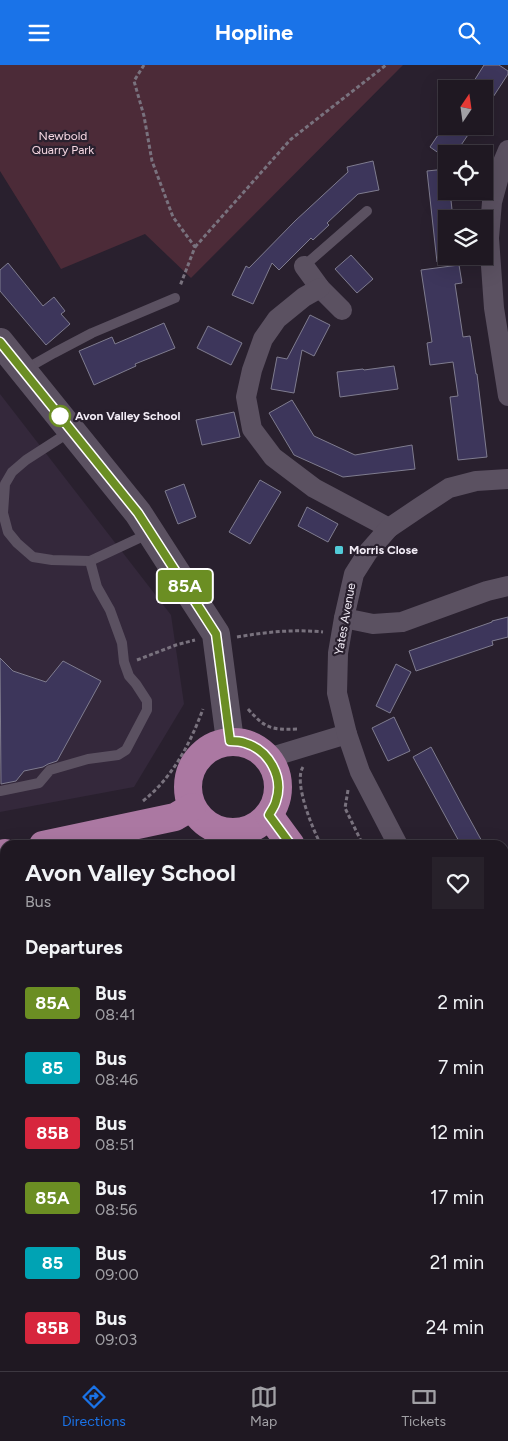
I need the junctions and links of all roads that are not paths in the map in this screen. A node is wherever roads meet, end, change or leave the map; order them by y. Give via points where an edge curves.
1 (508, 150) edge
2 (367, 211) dead end
3 (304, 266) joint
4 (320, 288) junction
5 (175, 298) road end
6 (501, 307) edge
7 (342, 310) dead end
8 (0, 342) edge
9 (23, 371) junction
10 (508, 397) edge
11 (72, 431) junction
12 (508, 479) edge
13 (389, 529) junction
14 (151, 533) junction
15 (90, 561) junction
16 (508, 586) edge
17 (342, 626) junction
18 (347, 734) junction
19 (230, 741) junction
20 (268, 758) junction
21 (0, 791) edge
22 (192, 807) junction
23 (269, 815) junction
24 (67, 840) edge
25 (287, 840) edge
26 (395, 840) edge

1 - 6 street via 492,202 489,238
2 - 3 lane
3 - 4 street
4 - 7 street
4 - 13 street via 277,319 263,339 246,397 252,429 273,457 314,488
5 - 9 lane via 92,333
6 - 10 street
8 - 9 main road
9 - 11 main road
11 - 14 main road
11 - 15 lane via 12,472 5,484 3,513 8,532 33,557
12 - 13 street, Yates Avenue via 476,481 449,488
13 - 17 street, Yates Avenue via 354,574
14 - 15 lane
14 - 19 main road via 216,634
15 - 21 lane via 97,587 122,643 128,675 147,701 147,710 126,750 118,755 88,759 50,770 39,783
16 - 17 street via 402,622
17 - 18 street, Yates Avenue via 337,693
18 - 20 street
18 - 26 street, Yates Avenue via 360,772
19 - 20 highway via 244,742
19 - 22 highway via 215,744 202,752 193,764 187,793
20 - 23 highway via 276,771 279,786
22 - 23 highway via 201,819 228,832 258,825
22 - 24 highway via 175,817
23 - 25 highway

